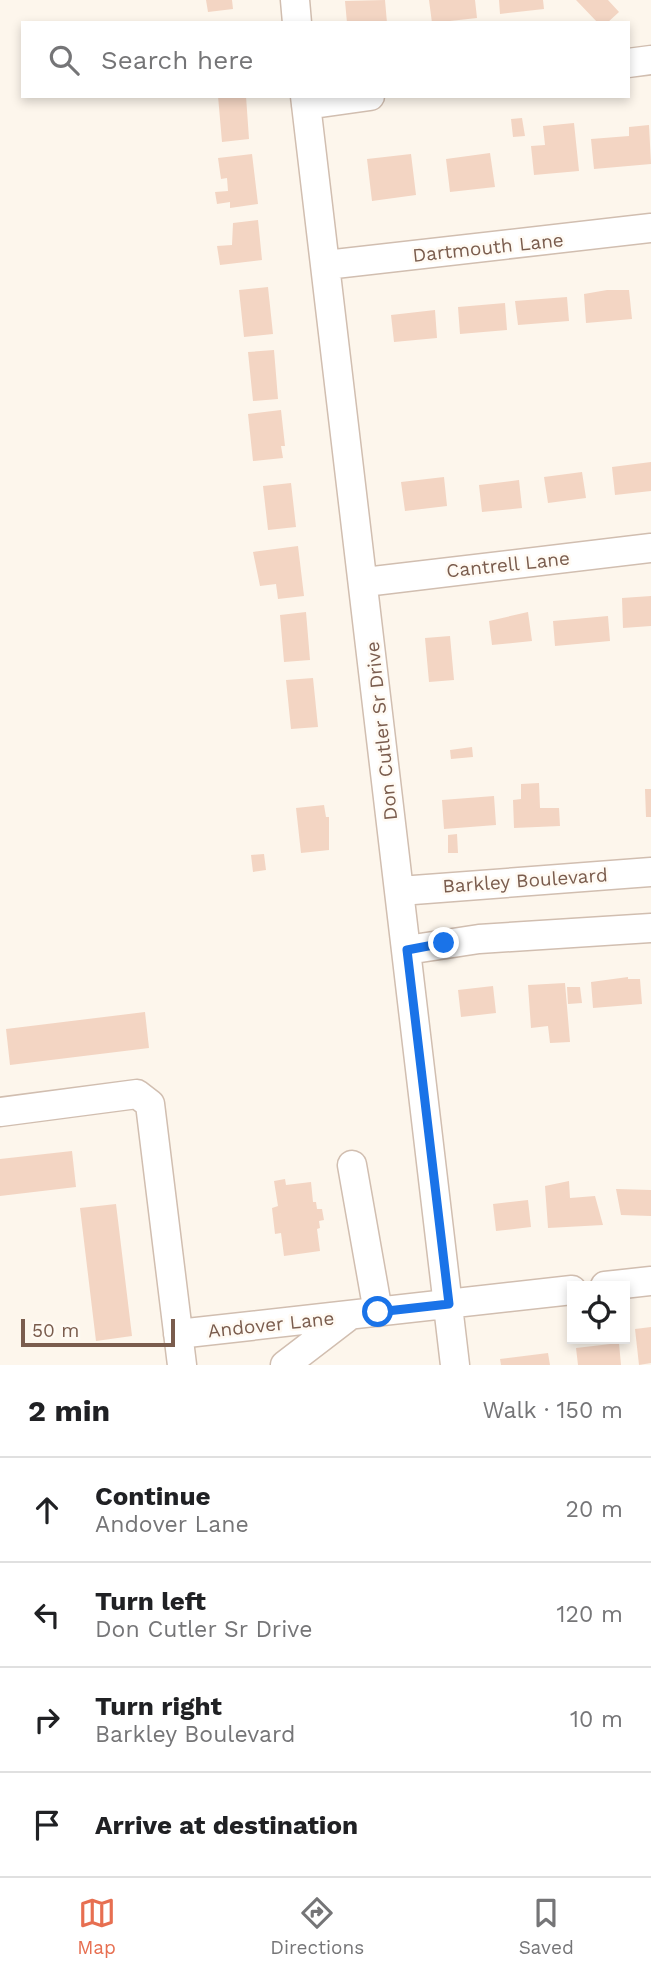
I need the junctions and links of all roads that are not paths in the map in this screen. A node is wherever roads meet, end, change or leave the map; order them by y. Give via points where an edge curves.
1 (295, 0) edge
2 (297, 21) edge
3 (651, 60) edge
4 (630, 63) edge
5 (338, 98) edge
6 (306, 100) edge
7 (651, 228) edge
8 (326, 265) junction
9 (651, 548) edge
10 (365, 582) junction
11 (651, 872) edge
12 (400, 891) junction
13 (651, 928) edge
14 (407, 950) junction
15 (0, 1112) edge
16 (352, 1165) dead end
17 (651, 1281) edge
18 (630, 1283) edge
19 (567, 1291) edge
20 (449, 1304) junction
21 (378, 1312) junction
22 (350, 1315) junction
23 (178, 1334) junction
24 (182, 1365) edge
25 (285, 1365) edge
26 (455, 1365) edge

1 - 2 street
3 - 4 street
5 - 6 street
6 - 8 street, Don Cutler Sr Drive
7 - 8 street, Dartmouth Lane
8 - 10 street, Don Cutler Sr Drive
9 - 10 street, Cantrell Lane
10 - 12 street, Don Cutler Sr Drive
11 - 12 street, Barkley Boulevard
12 - 14 street, Don Cutler Sr Drive
13 - 14 street via 479,939
14 - 20 street, Don Cutler Sr Drive
15 - 23 street via 137,1094 150,1104
16 - 21 street
17 - 18 street
19 - 20 street, Andover Lane
20 - 21 street, Andover Lane
20 - 26 street, Don Cutler Sr Drive
21 - 22 street, Andover Lane
22 - 23 street, Andover Lane
22 - 25 street
23 - 24 street

